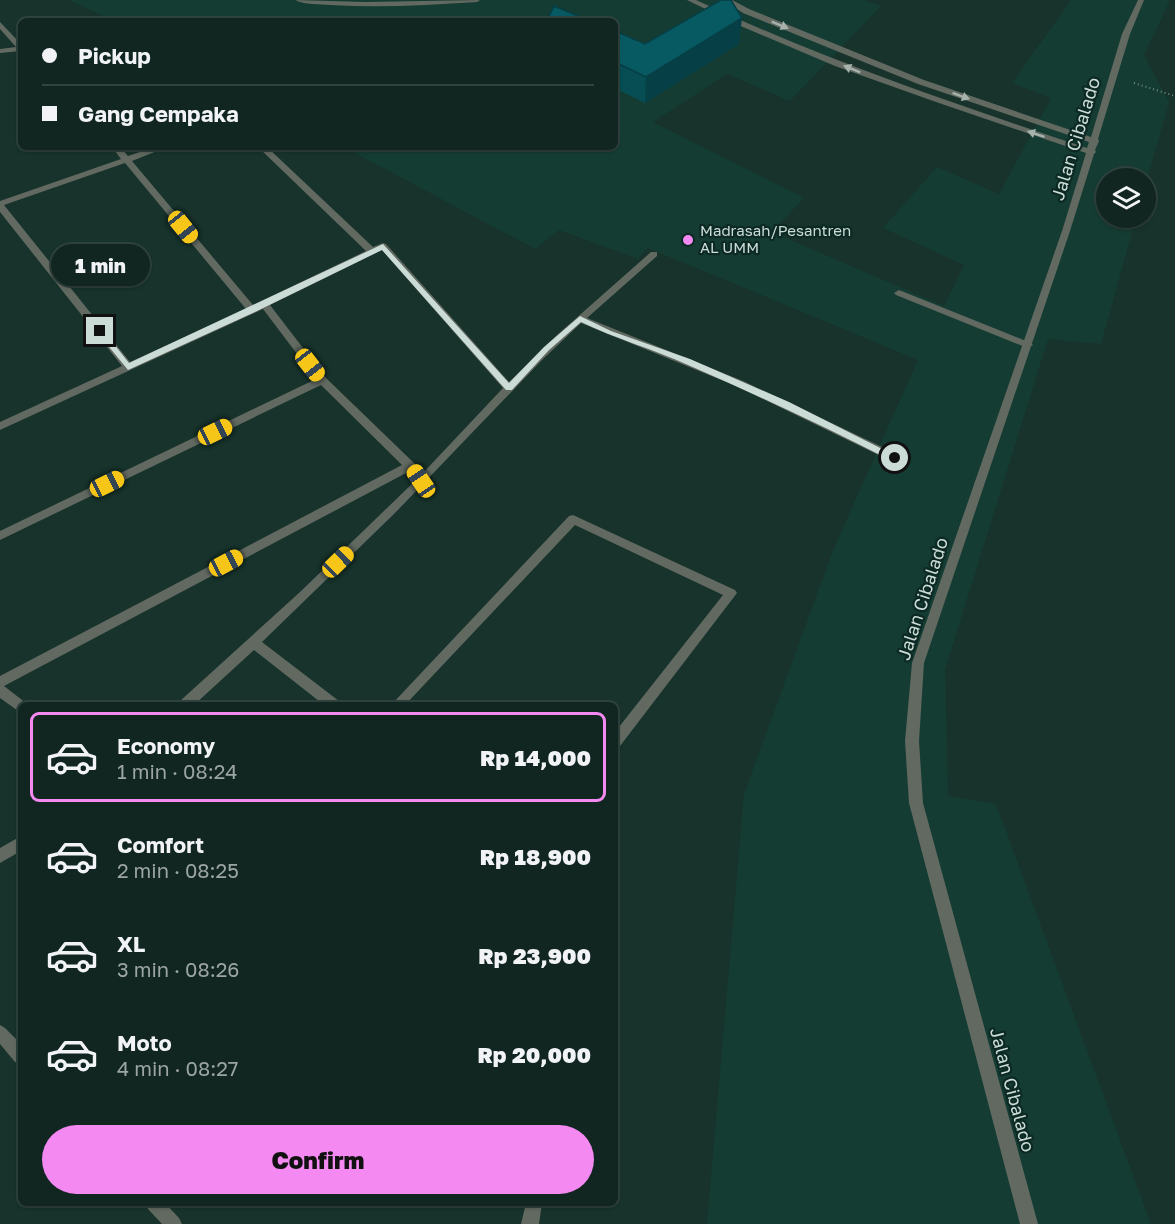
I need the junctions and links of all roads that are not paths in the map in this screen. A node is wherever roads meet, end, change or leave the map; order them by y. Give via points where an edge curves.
1 (298, 0) edge
2 (477, 0) edge
3 (690, 0) edge
4 (727, 0) edge
5 (1141, 0) edge
6 (0, 24) edge
7 (18, 45) edge
8 (18, 49) edge
9 (0, 51) edge
10 (1093, 146) junction
11 (119, 150) edge
12 (155, 150) edge
13 (265, 150) edge
14 (127, 160) junction
15 (0, 205) edge
16 (372, 251) junction
17 (654, 254) dead end
18 (899, 293) dead end
19 (264, 304) junction
20 (252, 310) junction
21 (580, 319) junction
22 (1028, 345) junction
23 (128, 367) junction
24 (322, 380) junction
25 (509, 388) junction
26 (0, 426) edge
27 (895, 458) dead end
28 (410, 466) junction
29 (421, 481) junction
30 (0, 536) edge
31 (254, 643) junction
32 (0, 682) edge
33 (0, 690) edge
34 (188, 702) edge
35 (330, 702) edge
36 (400, 702) edge
37 (18, 705) edge
38 (618, 738) edge
39 (18, 845) edge
40 (0, 856) edge
41 (0, 1033) edge
42 (18, 1053) edge
43 (157, 1206) edge
44 (533, 1206) edge
45 (173, 1224) edge
46 (530, 1224) edge
47 (1029, 1224) edge

1 - 2 street via 381,5
10 -> 3 street via 910,92 730,20
4 -> 10 street via 921,82
5 - 10 street, Jalan Cibalado via 1126,34
6 - 7 street
8 - 9 street
10 - 22 street, Jalan Cibalado
11 - 14 street
12 - 14 street
13 - 16 street
14 - 15 street
14 - 20 street
15 - 23 street
16 - 19 street
16 - 25 street via 383,246
17 - 21 street
18 - 22 street
19 - 20 street
19 - 24 street
20 - 23 street
21 - 25 street
21 - 27 street via 795,408
22 - 47 street, Jalan Cibalado via 918,663 912,741 916,803
23 - 26 street
24 - 28 street
24 - 30 street
25 - 29 street
28 - 29 street
28 - 32 street
29 - 31 street
31 - 34 street
31 - 35 street
33 - 37 street
36 - 38 street via 573,519 731,593
39 - 40 street
41 - 42 street
43 - 45 street
44 - 46 street

